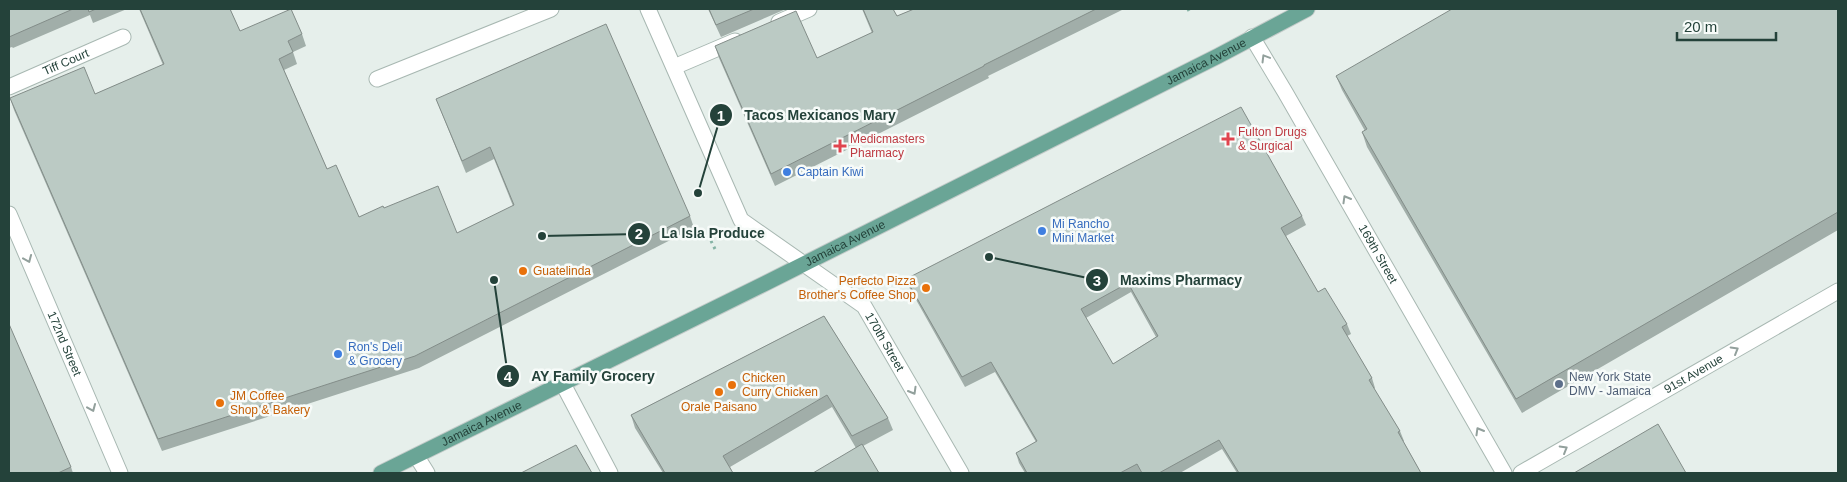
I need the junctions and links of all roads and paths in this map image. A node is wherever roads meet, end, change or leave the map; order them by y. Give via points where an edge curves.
1 (551, 9) edge
2 (648, 9) edge
3 (809, 9) edge
4 (1307, 9) edge
5 (766, 27) edge
6 (750, 34) edge
7 (1252, 36) junction
8 (122, 37) dead end
9 (674, 68) junction
10 (377, 79) dead end
11 (9, 86) edge
12 (9, 214) edge
13 (717, 233) dead end
14 (715, 249) dead end
15 (804, 264) junction
16 (1838, 290) edge
17 (563, 384) junction
18 (417, 457) junction
19 (120, 473) edge
20 (381, 473) edge
21 (427, 473) edge
22 (610, 473) edge
23 (961, 473) edge
24 (1504, 473) edge
25 (1522, 473) edge

1 - 10 street
2 - 9 street, 170th Street
3 - 5 street
4 - 7 main road, Jamaica Avenue
6 - 9 street
7 - 15 main road, Jamaica Avenue
24 -> 7 street, 169th Street
8 - 11 street, Tiff Court
9 - 15 street, 170th Street via 741,220
12 -> 19 street, 172nd Street
13 - 14 path via 709,238
15 - 17 main road, Jamaica Avenue
15 -> 23 street, 170th Street via 864,306
25 -> 16 street, 91st Avenue
17 - 18 main road, Jamaica Avenue
17 - 22 street
18 - 20 main road, Jamaica Avenue
18 - 21 street

